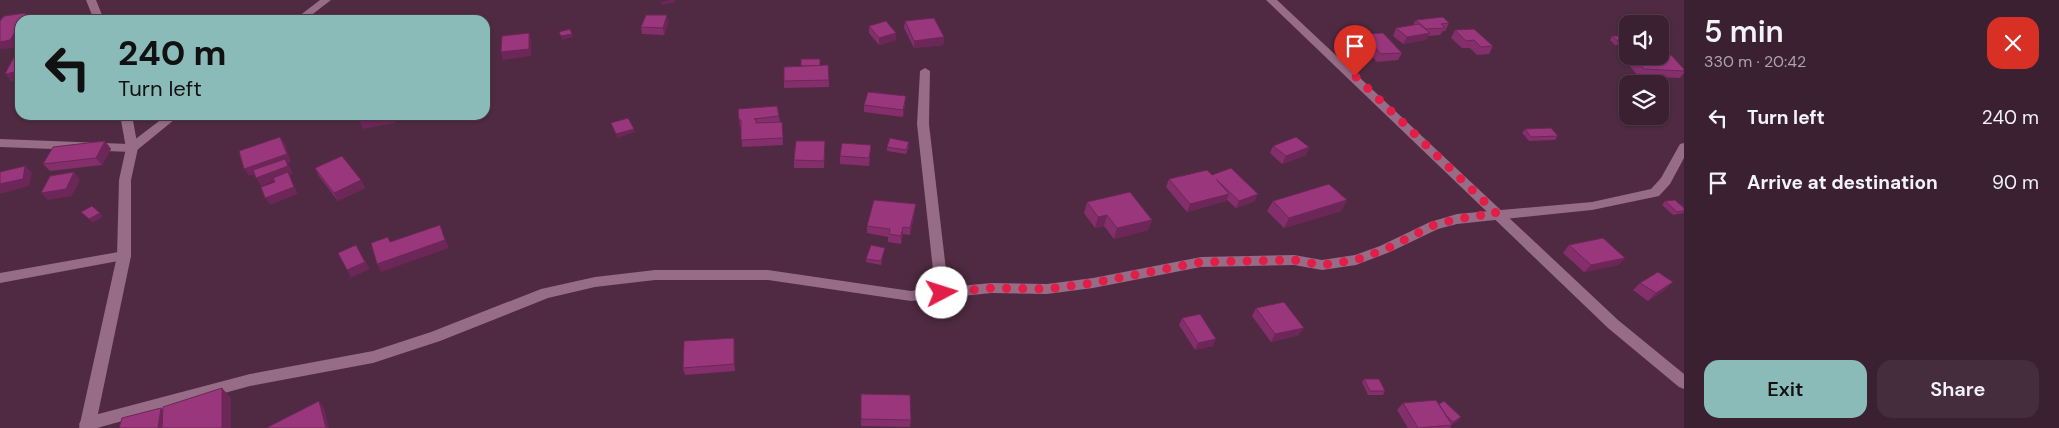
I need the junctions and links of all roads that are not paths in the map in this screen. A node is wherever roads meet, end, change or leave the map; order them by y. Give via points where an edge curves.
1 (90, 0) edge
2 (326, 0) edge
3 (1271, 0) edge
4 (97, 15) edge
5 (305, 15) edge
6 (925, 71) dead end
7 (127, 120) edge
8 (168, 120) edge
9 (0, 143) edge
10 (1684, 147) edge
11 (132, 148) junction
12 (1496, 213) junction
13 (124, 256) junction
14 (0, 278) edge
15 (942, 293) junction
16 (1684, 383) edge
17 (87, 426) edge

1 - 4 street
2 - 5 street
3 - 12 street
6 - 15 street via 923,124
7 - 11 street
8 - 11 street
9 - 11 street
10 - 12 street via 1655,193 1592,206
11 - 13 street via 125,180
12 - 15 street via 1434,225 1356,260 1322,265 1294,260 1201,262 1047,289 992,288
12 - 16 street via 1613,324
13 - 14 street
13 - 17 street
15 - 17 street via 911,296 768,275 655,274 595,282 546,293 435,337 373,357 250,380

